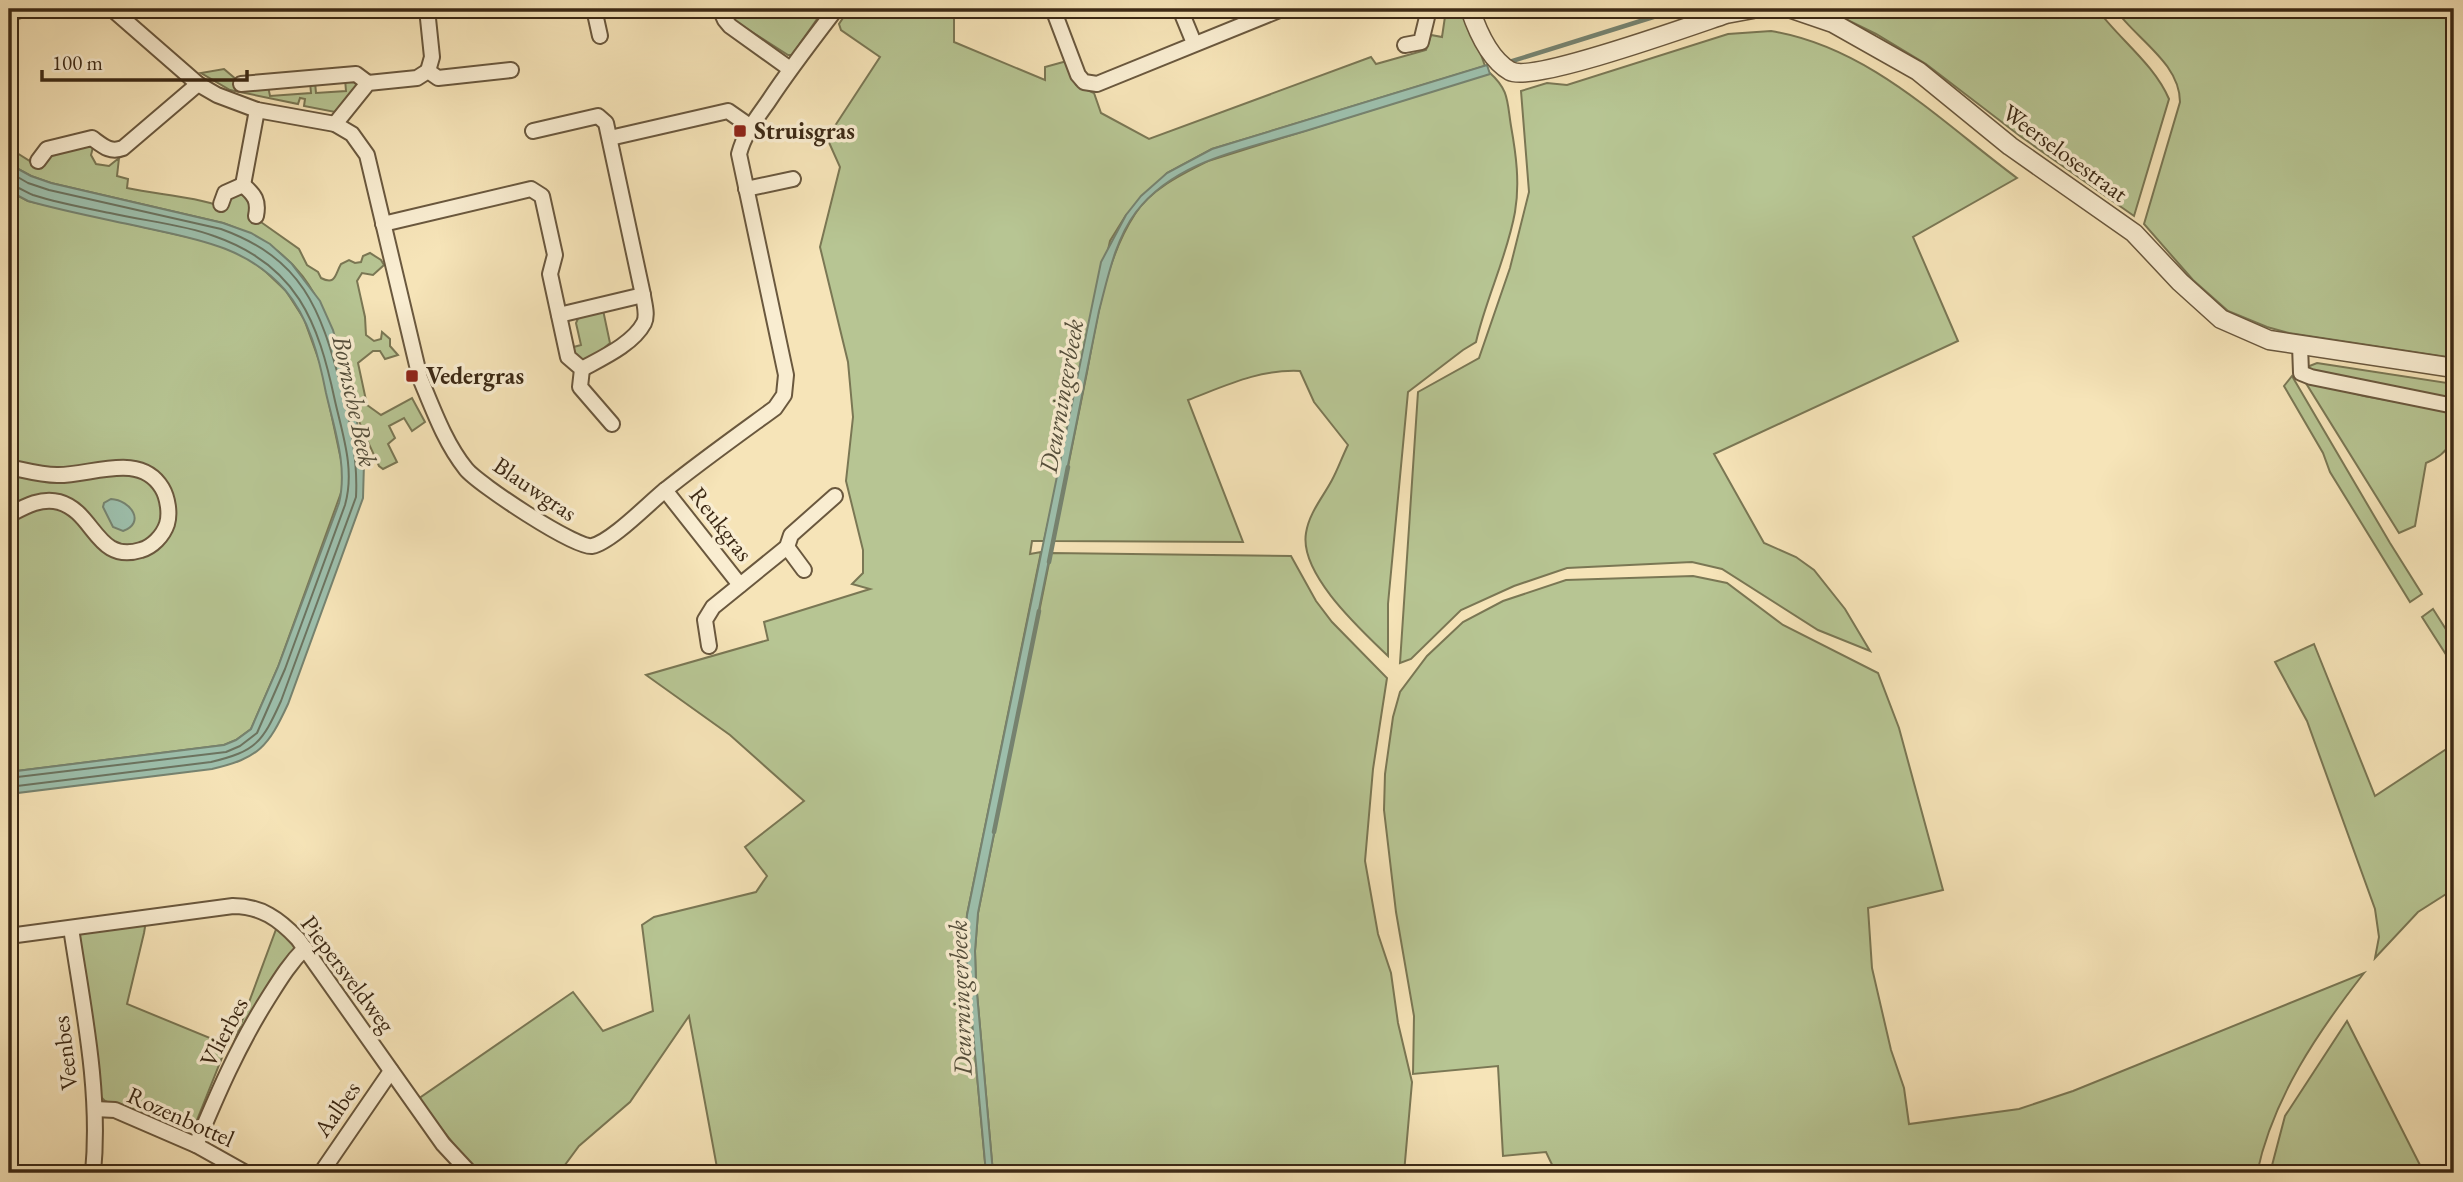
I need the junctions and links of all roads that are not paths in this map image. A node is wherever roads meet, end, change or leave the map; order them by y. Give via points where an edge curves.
1 (24, 9) edge
2 (112, 9) edge
3 (427, 9) edge
4 (594, 9) edge
5 (720, 9) edge
6 (836, 9) edge
7 (1053, 9) edge
8 (1180, 9) edge
9 (1282, 9) edge
10 (1429, 9) edge
11 (1470, 9) edge
12 (1753, 9) edge
13 (1792, 9) edge
14 (9, 13) edge
15 (600, 36) dead end
16 (1194, 43) junction
17 (1405, 46) dead end
18 (790, 69) junction
19 (511, 70) dead end
20 (428, 71) junction
21 (368, 83) junction
22 (198, 84) junction
23 (241, 84) dead end
24 (257, 110) junction
25 (335, 124) junction
26 (751, 127) junction
27 (533, 131) dead end
28 (610, 138) junction
29 (38, 161) dead end
30 (793, 179) dead end
31 (243, 185) junction
32 (746, 189) junction
33 (221, 204) dead end
34 (256, 216) dead end
35 (383, 224) junction
36 (643, 295) junction
37 (559, 315) junction
38 (2300, 345) junction
39 (2454, 368) edge
40 (582, 369) junction
41 (2454, 406) edge
42 (612, 424) dead end
43 (9, 467) edge
44 (56, 475) junction
45 (665, 490) junction
46 (835, 496) dead end
47 (53, 501) junction
48 (9, 515) edge
49 (787, 547) junction
50 (804, 570) dead end
51 (740, 586) junction
52 (709, 646) dead end
53 (71, 928) junction
54 (9, 936) edge
55 (304, 948) junction
56 (391, 1071) junction
57 (95, 1109) junction
58 (196, 1145) junction
59 (93, 1173) edge
60 (246, 1173) edge
61 (321, 1173) edge
62 (470, 1173) edge

1 - 14 street
2 - 22 street
3 - 20 street via 432,57
4 - 15 street
5 - 18 street via 730,26
6 - 18 street, Blauwgras
7 - 16 street via 1084,82 1097,84
8 - 16 street
9 - 16 street
10 - 17 street via 1421,42
11 - 12 street via 1482,39 1502,64 1512,72 1535,73
13 - 38 street, Weerselosestraat via 1833,23 1918,71 2010,146 2134,233 2221,319 2269,340
18 - 26 street, Blauwgras
19 - 20 street via 438,78
20 - 21 street via 417,78
21 - 23 street via 356,74
21 - 25 street
22 - 24 street
22 - 29 street via 123,148 107,149 92,138 47,149
24 - 25 street
24 - 31 street
25 - 35 street, Blauwgras via 352,134 367,155
26 - 28 street via 728,111
26 - 32 street, Blauwgras via 739,154
27 - 28 street via 598,116 606,123
28 - 36 street
30 - 32 street
31 - 33 street via 225,193
31 - 34 street via 254,193
32 - 45 street, Blauwgras via 786,375 784,395 775,408
35 - 37 street via 533,190 542,196 555,255 550,274
35 - 45 street, Blauwgras via 421,378 433,411 467,471 584,547 606,540
36 - 37 street
36 - 40 street via 645,322 622,344
37 - 40 street via 568,357
38 - 39 street, Weerselosestraat
38 - 41 street via 2301,373 2311,377
40 - 42 street via 580,387
43 - 44 street
44 - 47 street
44 - 47 street via 114,468 145,472 165,493 168,516 153,544 132,553 120,552 109,548 78,512
45 - 51 street, Reukgras
46 - 49 street, Reukgras via 791,536
47 - 48 street via 27,505
49 - 50 street, Reukgras
49 - 51 street, Reukgras
51 - 52 street, Reukgras via 713,607 705,620
53 - 54 street, Piepersveldweg
53 - 55 street, Piepersveldweg via 244,906 278,919
53 - 57 street, Veenbes
55 - 56 street, Piepersveldweg
55 - 58 street, Vlierbes via 247,1032
56 - 61 street, Aalbes
56 - 62 street, Piepersveldweg via 443,1144
57 - 58 street, Rozenbottel via 115,1110
57 - 59 street, Veenbes
58 - 60 street, Rozenbottel

